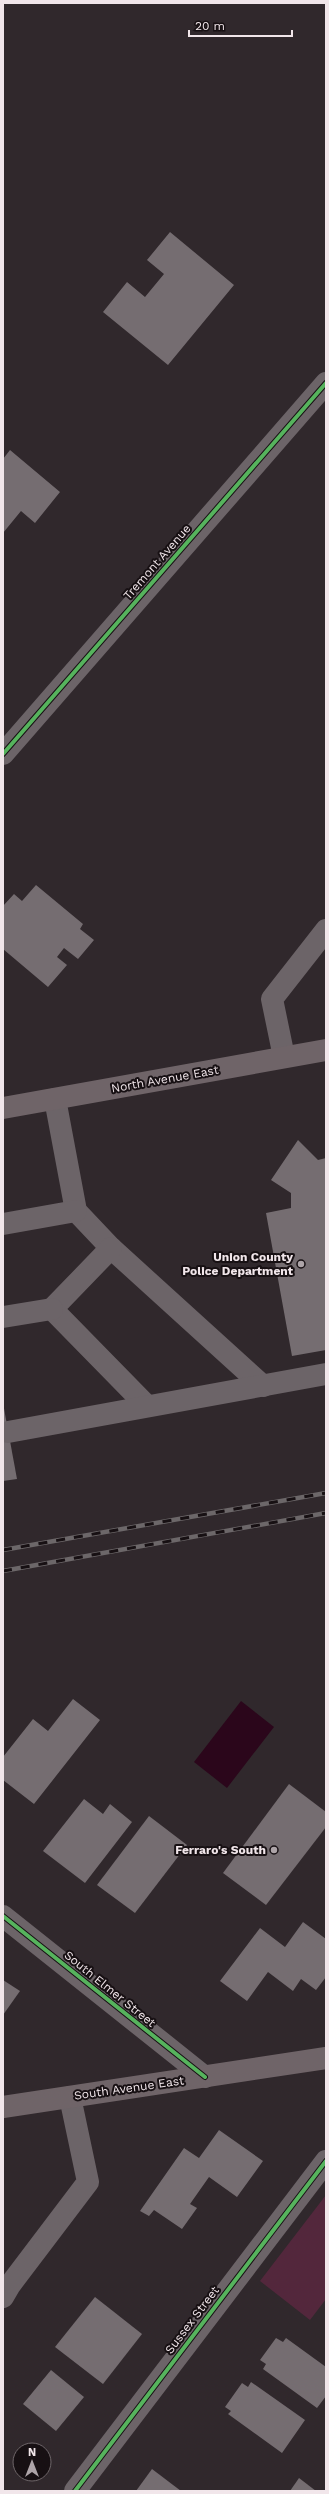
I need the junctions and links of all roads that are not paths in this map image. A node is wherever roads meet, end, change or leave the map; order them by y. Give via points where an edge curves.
1 (326, 383) edge
2 (3, 754) edge
3 (326, 930) edge
4 (326, 1050) edge
5 (284, 1057) junction
6 (55, 1099) junction
7 (3, 1108) edge
8 (76, 1211) junction
9 (3, 1224) edge
10 (111, 1248) junction
11 (52, 1309) junction
12 (3, 1317) edge
13 (326, 1374) edge
14 (263, 1386) junction
15 (147, 1406) junction
16 (8, 1432) dead end
17 (3, 1916) edge
18 (326, 2058) edge
19 (205, 2077) junction
20 (70, 2097) junction
21 (3, 2107) edge
22 (326, 2160) edge
23 (3, 2297) edge
24 (75, 2491) edge

1 - 2 street, Tremont Avenue
3 - 5 street via 272,999
4 - 5 main road, North Avenue East
5 - 6 main road, North Avenue East
6 - 7 main road, North Avenue East
6 - 8 street
8 - 9 street
8 - 10 street
10 - 11 street
10 - 14 street
11 - 12 street
11 - 15 street
13 - 14 street
14 - 15 street
15 - 16 street
17 - 19 street, South Elmer Street
18 - 19 main road, South Avenue East
19 - 20 main road, South Avenue East
20 - 21 main road, South Avenue East
20 - 23 street via 88,2182
22 - 24 street, Sussex Street

